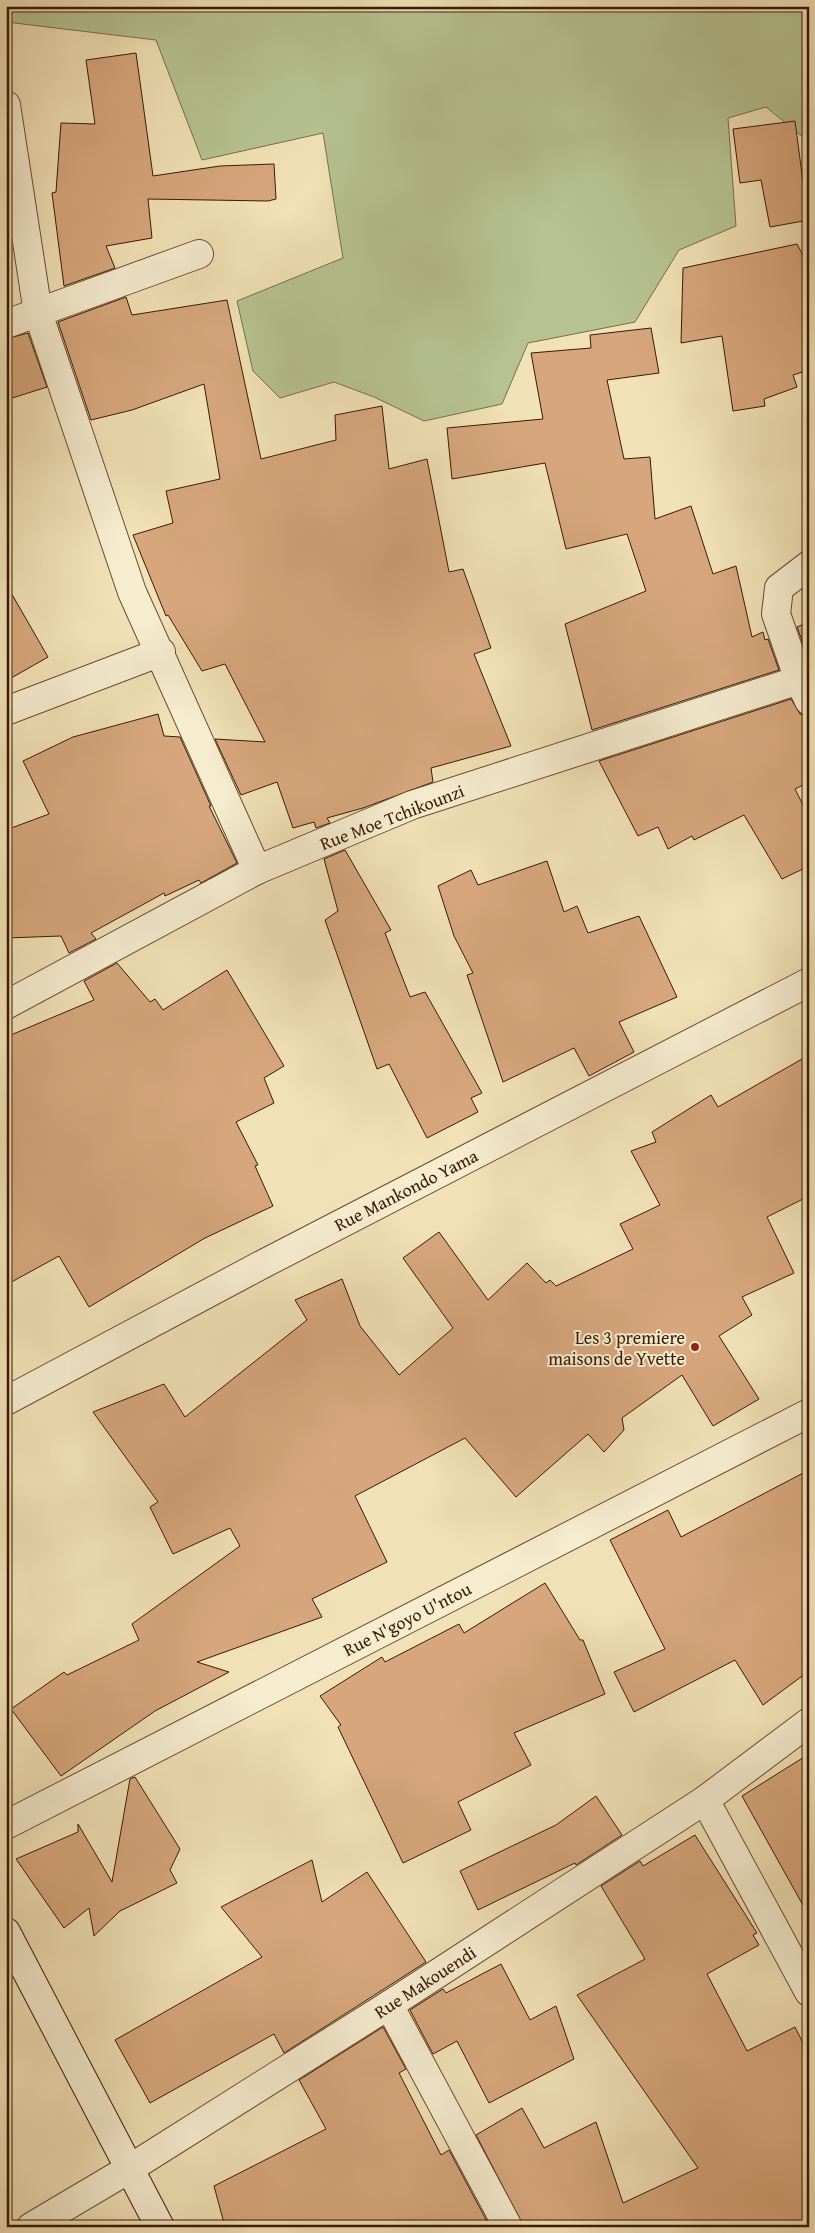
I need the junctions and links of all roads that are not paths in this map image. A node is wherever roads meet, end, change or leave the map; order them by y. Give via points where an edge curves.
1 (6, 105) edge
2 (199, 254) dead end
3 (38, 313) junction
4 (6, 324) edge
5 (809, 565) edge
6 (161, 652) junction
7 (804, 690) edge
8 (6, 711) edge
9 (257, 870) junction
10 (809, 982) edge
11 (6, 1005) edge
12 (6, 1401) edge
13 (809, 1413) edge
14 (809, 1722) edge
15 (705, 1800) junction
16 (6, 1825) edge
17 (6, 1932) edge
18 (809, 1992) edge
19 (389, 2005) junction
20 (129, 2169) junction
21 (31, 2227) edge
22 (160, 2227) edge
23 (508, 2227) edge

1 - 3 street
2 - 3 street
3 - 4 street
3 - 6 street via 132,592
5 - 7 street via 779,588 776,614
6 - 8 street
6 - 9 street
7 - 9 street, Rue Moe Tchikounzi via 412,805
9 - 11 street, Rue Moe Tchikounzi
10 - 12 street, Rue Mankondo Yama via 272,1259
13 - 16 street, Rue N'goyo U'ntou
14 - 15 street, Rue Makouendi
15 - 18 street
15 - 19 street, Rue Makouendi
17 - 20 street
19 - 20 street, Rue Makouendi
19 - 23 street
20 - 21 street, Rue Makouendi
20 - 22 street

